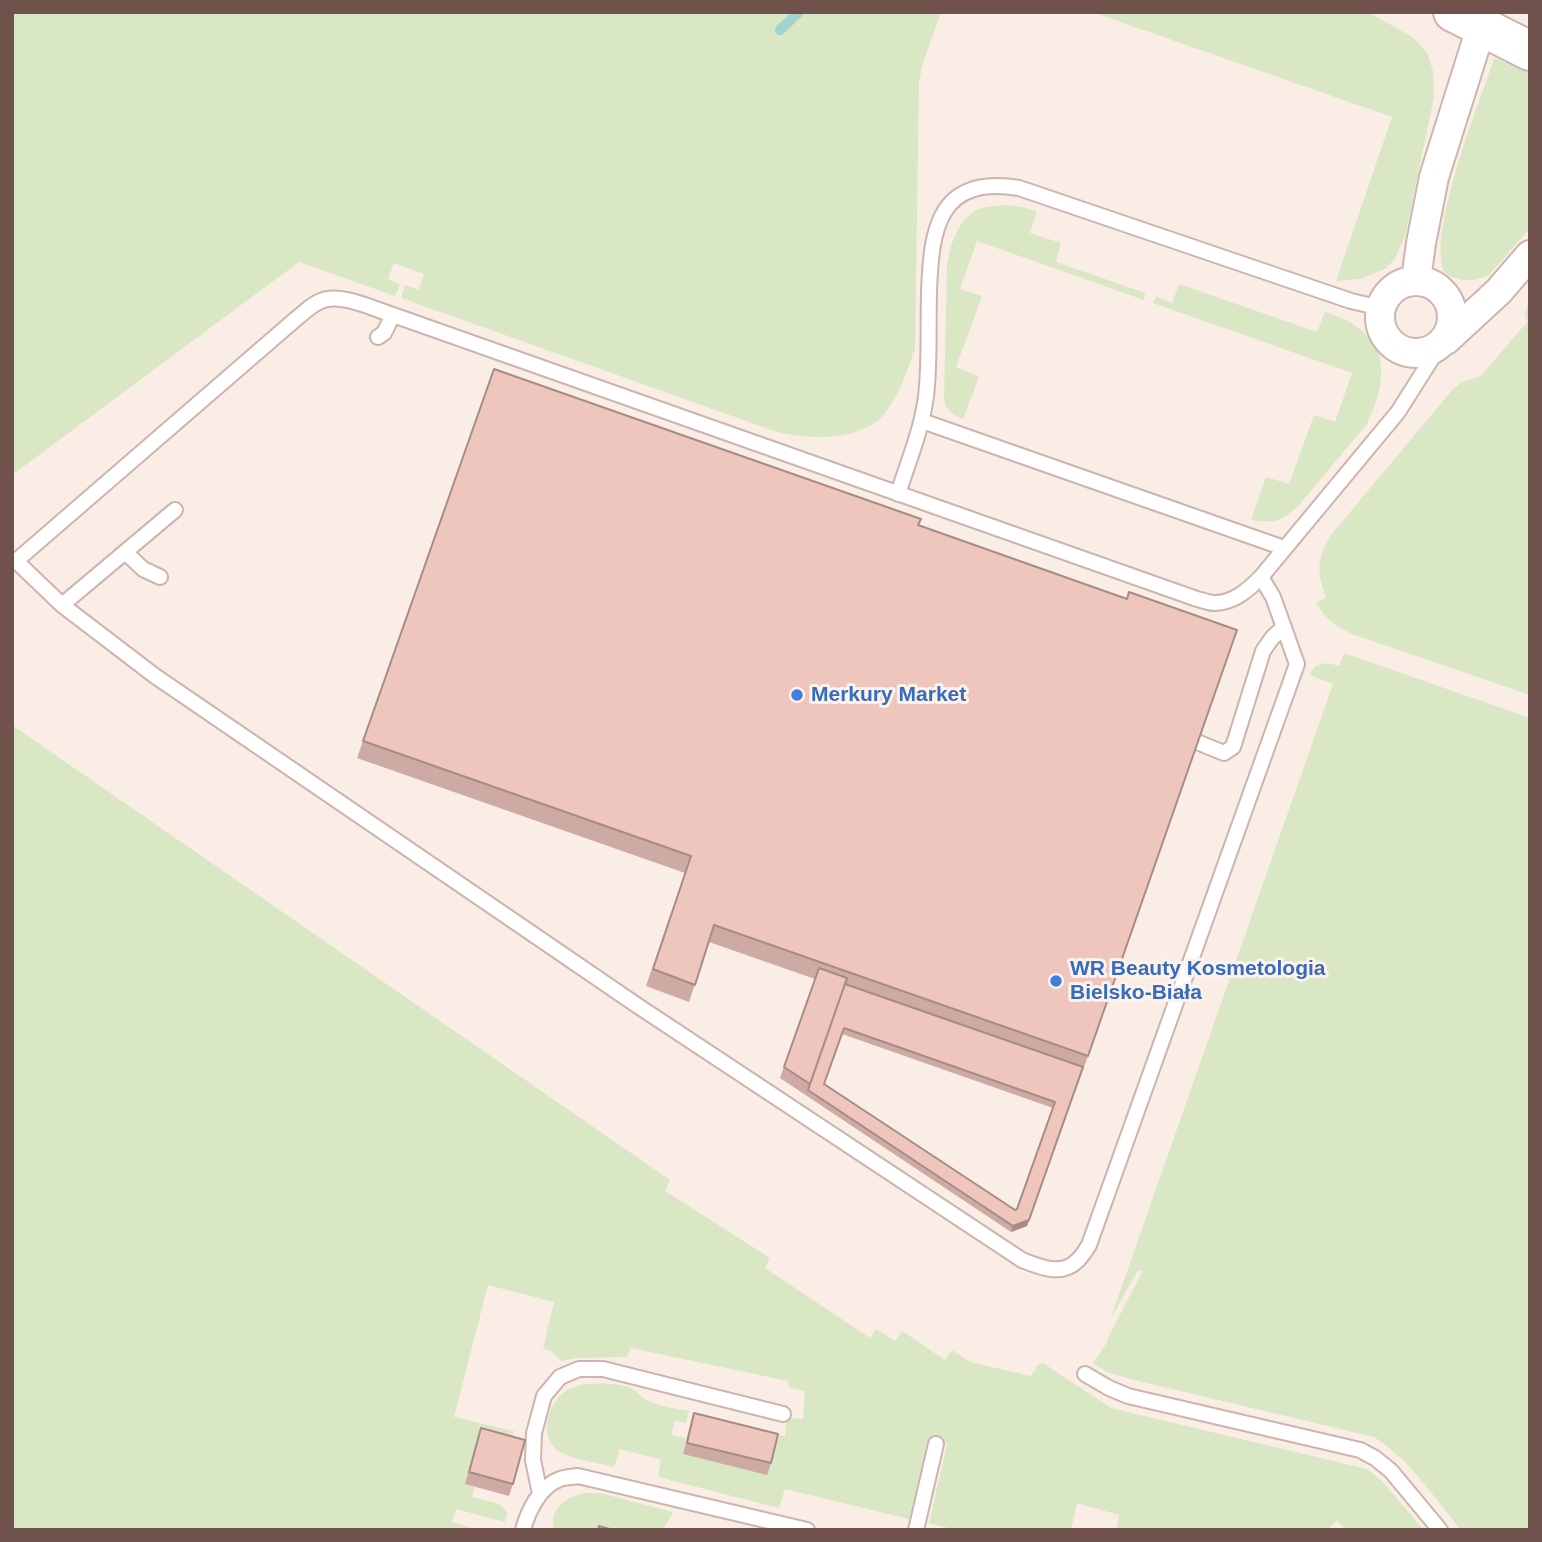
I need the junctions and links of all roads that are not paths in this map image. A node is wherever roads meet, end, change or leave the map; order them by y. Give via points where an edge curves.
1 (1473, 17) edge
2 (1530, 51) edge
3 (1530, 255) edge
4 (1416, 280) junction
5 (1381, 308) junction
6 (393, 315) junction
7 (379, 337) dead end
8 (1441, 344) junction
9 (922, 421) junction
10 (898, 494) junction
11 (175, 510) dead end
12 (1284, 548) junction
13 (125, 552) junction
14 (14, 561) edge
15 (160, 577) dead end
16 (1261, 577) junction
17 (62, 605) junction
18 (1284, 627) junction
19 (1198, 742) edge
20 (1085, 1374) dead end
21 (783, 1415) dead end
22 (936, 1444) dead end
23 (540, 1493) junction
24 (523, 1530) edge
25 (807, 1530) edge
26 (916, 1530) edge
27 (1440, 1530) edge

1 - 2 main road
1 - 4 street via 1434,177
3 - 8 street via 1499,291
4 - 5 street via 1390,291
4 - 8 street via 1429,282 1448,297 1453,322
5 - 8 street via 1383,331 1398,348 1420,353
5 - 9 lane via 1019,188 1001,185 971,190 949,206 934,234
6 - 7 lane
6 - 10 lane
6 - 14 lane via 345,299 320,301
8 - 12 lane via 1398,412
9 - 10 lane
9 - 12 lane
10 - 16 lane via 1214,603 1239,596
11 - 13 lane
12 - 16 lane
13 - 15 lane
13 - 17 lane
14 - 17 lane
16 - 18 lane
17 - 18 lane via 155,676 638,1006 1023,1260 1048,1270 1077,1262 1089,1245 1297,664
18 - 19 lane via 1263,651 1233,747 1224,753
20 - 27 lane via 1128,1396 1360,1450 1391,1471
21 - 23 lane via 603,1369 579,1369 560,1377 544,1396 534,1433 533,1460
22 - 26 lane
23 - 24 lane
23 - 25 lane via 558,1480 578,1476

